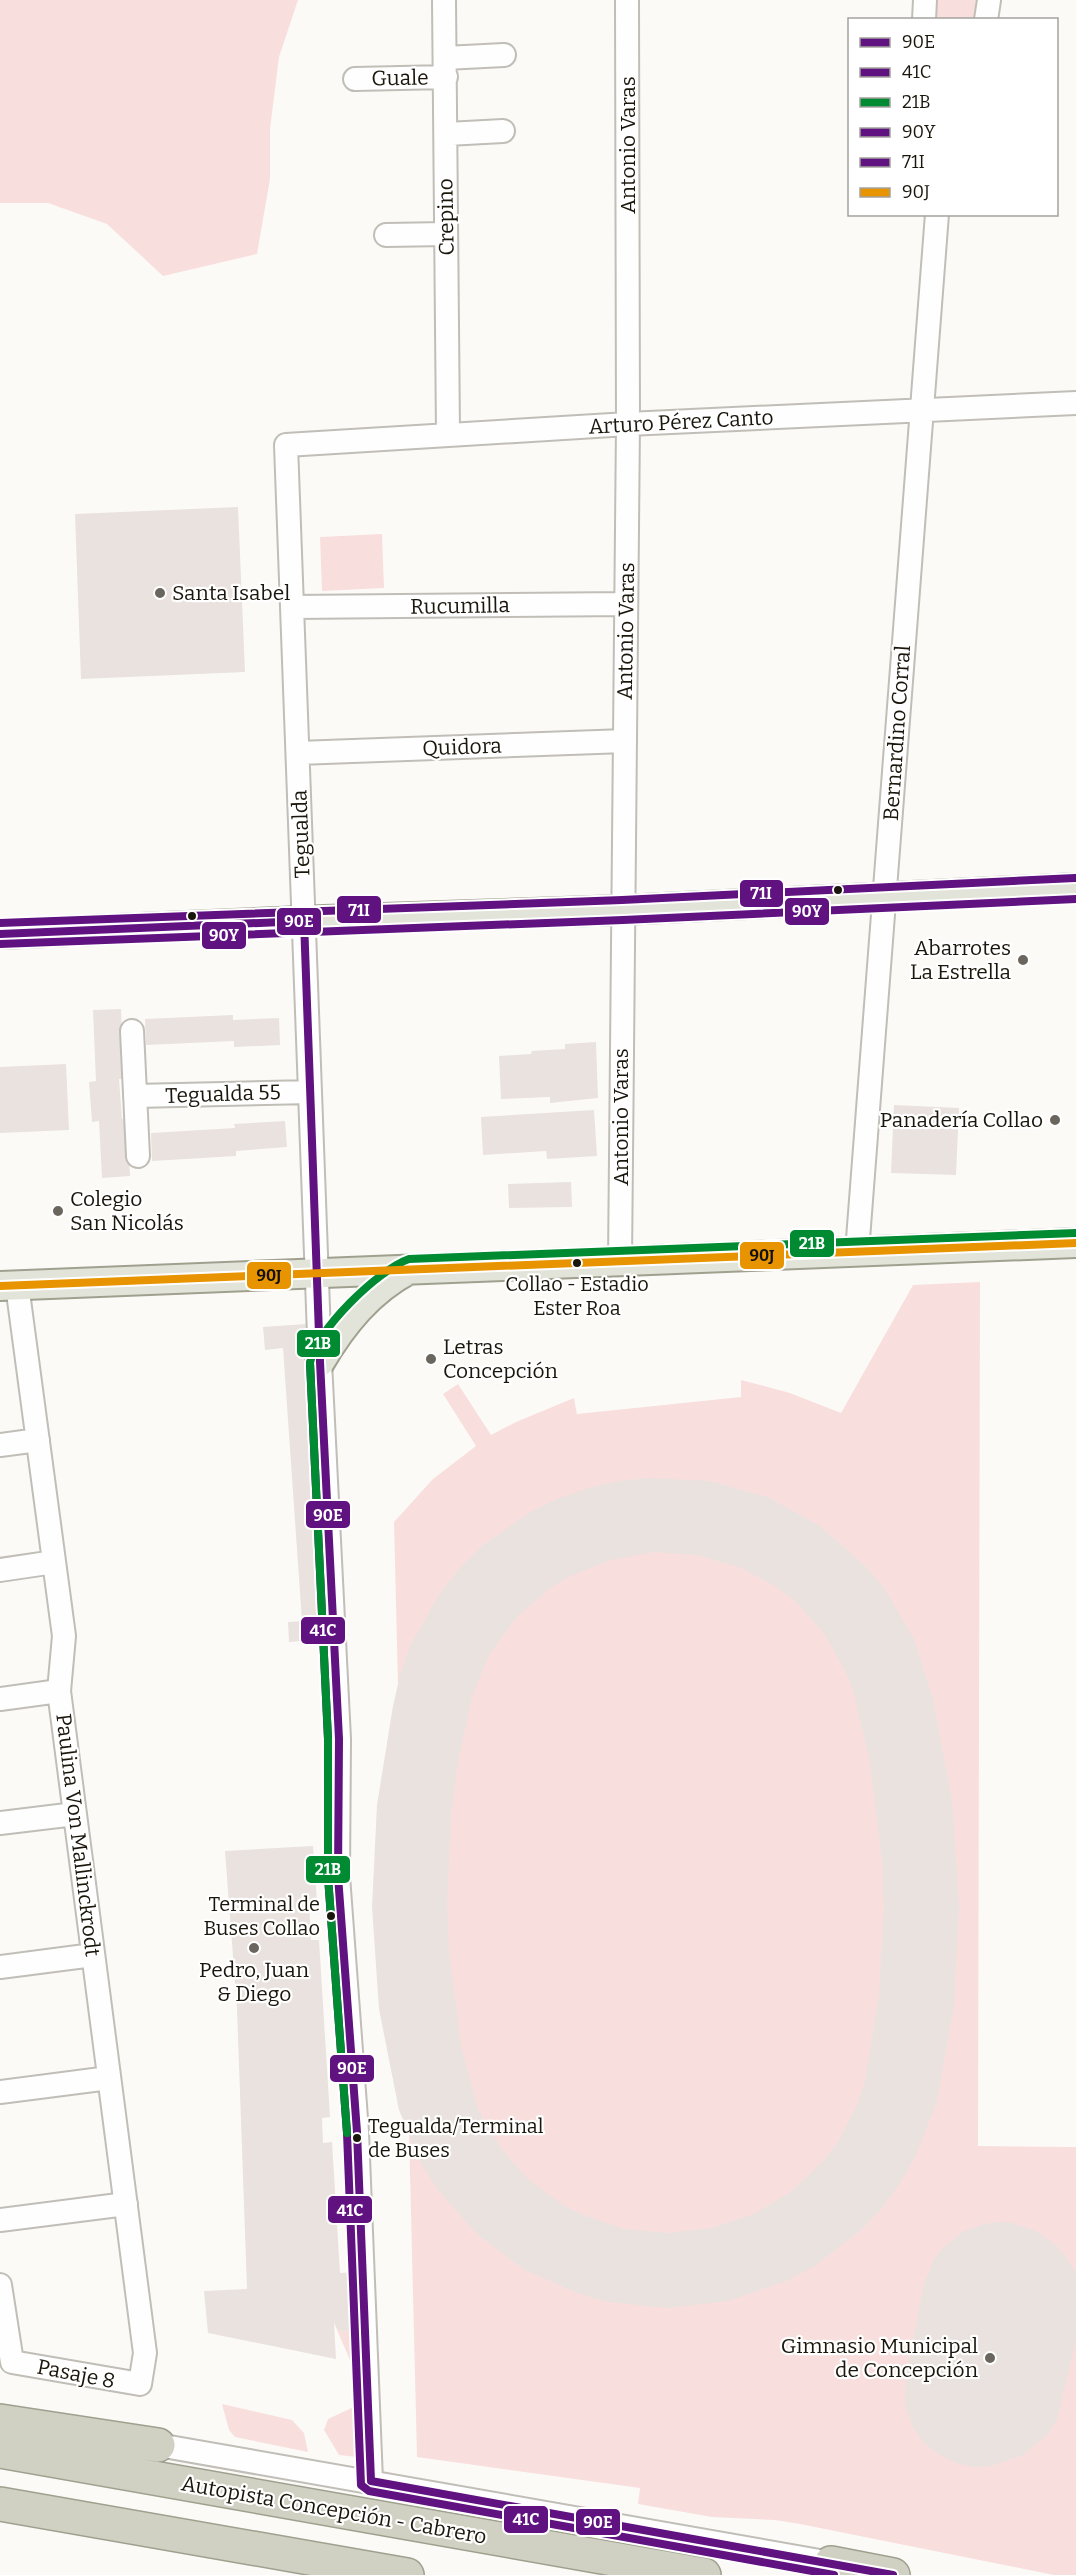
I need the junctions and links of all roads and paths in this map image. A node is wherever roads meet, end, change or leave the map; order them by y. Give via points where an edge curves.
1 (444, 0) edge
2 (627, 0) edge
3 (925, 0) edge
4 (989, 0) edge
5 (924, 18) edge
6 (986, 18) edge
7 (504, 55) dead end
8 (446, 68) junction
9 (355, 79) dead end
10 (503, 131) dead end
11 (447, 134) junction
12 (937, 216) edge
13 (446, 234) junction
14 (386, 235) dead end
15 (1076, 404) edge
16 (922, 410) junction
17 (628, 424) junction
18 (448, 434) junction
19 (286, 445) joint
20 (626, 604) junction
21 (293, 607) junction
22 (625, 741) junction
23 (298, 753) junction
24 (1076, 888) edge
25 (885, 897) junction
26 (622, 910) junction
27 (304, 921) junction
28 (0, 934) edge
29 (132, 1031) dead end
30 (310, 1092) junction
31 (135, 1096) junction
32 (138, 1156) dead end
33 (1076, 1243) edge
34 (858, 1252) junction
35 (620, 1261) junction
36 (410, 1269) junction
37 (317, 1273) junction
38 (8, 1286) edge
39 (320, 1362) junction
40 (38, 1440) junction
41 (0, 1445) edge
42 (54, 1563) junction
43 (0, 1570) edge
44 (59, 1691) junction
45 (0, 1699) edge
46 (75, 1814) junction
47 (0, 1823) edge
48 (93, 1955) junction
49 (0, 1967) edge
50 (109, 2078) junction
51 (0, 2092) edge
52 (126, 2204) junction
53 (0, 2220) edge
54 (0, 2285) edge
55 (140, 2384) joint
56 (0, 2421) edge
57 (158, 2445) joint
58 (0, 2451) edge
59 (370, 2481) junction
60 (0, 2504) edge
61 (831, 2563) joint
62 (407, 2575) edge
63 (704, 2575) edge
64 (893, 2575) edge

1 - 8 street, Crepino
2 - 17 street, Antonio Varas
3 - 5 street
4 - 6 street
7 - 8 street, Guale
8 - 9 street, Guale
8 - 11 street, Crepino
10 - 11 street
11 - 13 street, Crepino
12 - 16 street, Bernardino Corral
13 - 14 street
13 - 18 street, Crepino
15 - 16 street, Arturo Pérez Canto
16 - 17 street, Arturo Pérez Canto
16 - 25 street, Bernardino Corral
17 - 18 street, Arturo Pérez Canto
17 - 20 street, Antonio Varas
18 - 19 street, Arturo Pérez Canto
19 - 21 street, Tegualda
20 - 21 street, Rucumilla
20 - 22 street, Antonio Varas
21 - 23 street, Tegualda
22 - 23 street, Quidora
22 - 26 street, Antonio Varas
23 - 27 street, Tegualda
24 - 25 main road
25 - 26 main road
25 - 34 street, Bernardino Corral
26 - 27 main road
26 - 35 street, Antonio Varas
27 - 28 main road
27 - 30 street, Tegualda
29 - 31 street
30 - 31 street, Tegualda 55
30 - 37 street, Tegualda
31 - 32 street
33 - 34 main road
34 - 35 main road
35 - 36 main road
36 - 37 main road
36 - 39 main road via 358,1308
37 - 38 main road
37 - 39 street, Tegualda
38 - 40 street, Paulina Von Mallinckrodt
39 - 59 street, Tegualda via 339,1738 338,1876 357,2143
40 - 41 street
40 - 42 street, Paulina Von Mallinckrodt
42 - 43 street
42 - 44 street, Paulina Von Mallinckrodt via 64,1636
44 - 45 street
44 - 46 street, Paulina Von Mallinckrodt
46 - 47 street
46 - 48 street, Paulina Von Mallinckrodt
48 - 49 street
48 - 50 street, Paulina Von Mallinckrodt
50 - 51 street
50 - 52 street, Paulina Von Mallinckrodt
52 - 53 street
52 - 55 street, Paulina Von Mallinckrodt via 145,2353
54 - 55 street, Pasaje 8 via 12,2362
56 - 57 highway
57 - 59 street
58 - 63 highway, Autopista Concepción - Cabrero
59 - 61 street
60 - 62 highway
61 - 64 highway

